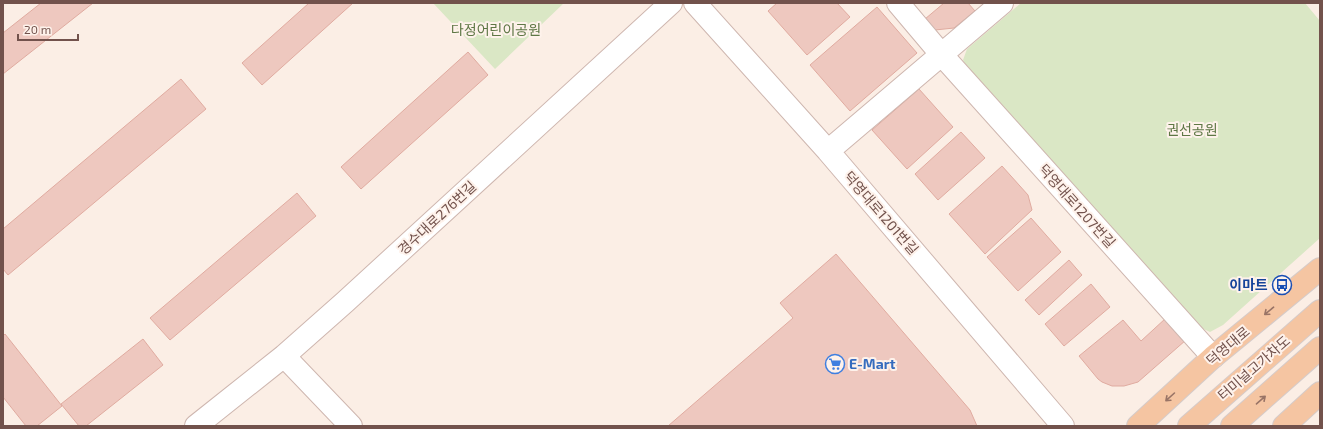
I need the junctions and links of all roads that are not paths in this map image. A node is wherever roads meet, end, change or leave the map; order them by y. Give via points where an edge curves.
1 (671, 3) edge
2 (695, 3) edge
3 (898, 3) edge
4 (1002, 3) edge
5 (941, 54) junction
6 (828, 151) junction
7 (1320, 268) edge
8 (1320, 311) edge
9 (1320, 348) edge
10 (284, 356) junction
11 (1214, 357) junction
12 (1320, 393) edge
13 (196, 426) edge
14 (350, 426) edge
15 (1063, 426) edge
16 (1138, 426) edge
17 (1188, 426) edge
18 (1232, 426) edge
19 (1284, 426) edge

1 - 10 street, 경수대로276번길
2 - 6 street, 덕영대로1201번길
3 - 5 street, 덕영대로1207번길
4 - 5 street
5 - 6 street
5 - 11 street, 덕영대로1207번길
6 - 15 street, 덕영대로1201번길
7 -> 11 main road, 덕영대로
8 - 17 main road, 터미널고가차도
18 -> 9 main road, 터미널고가차도
10 - 13 street, 경수대로276번길
10 - 14 street
11 -> 16 main road, 덕영대로
12 - 19 main road

